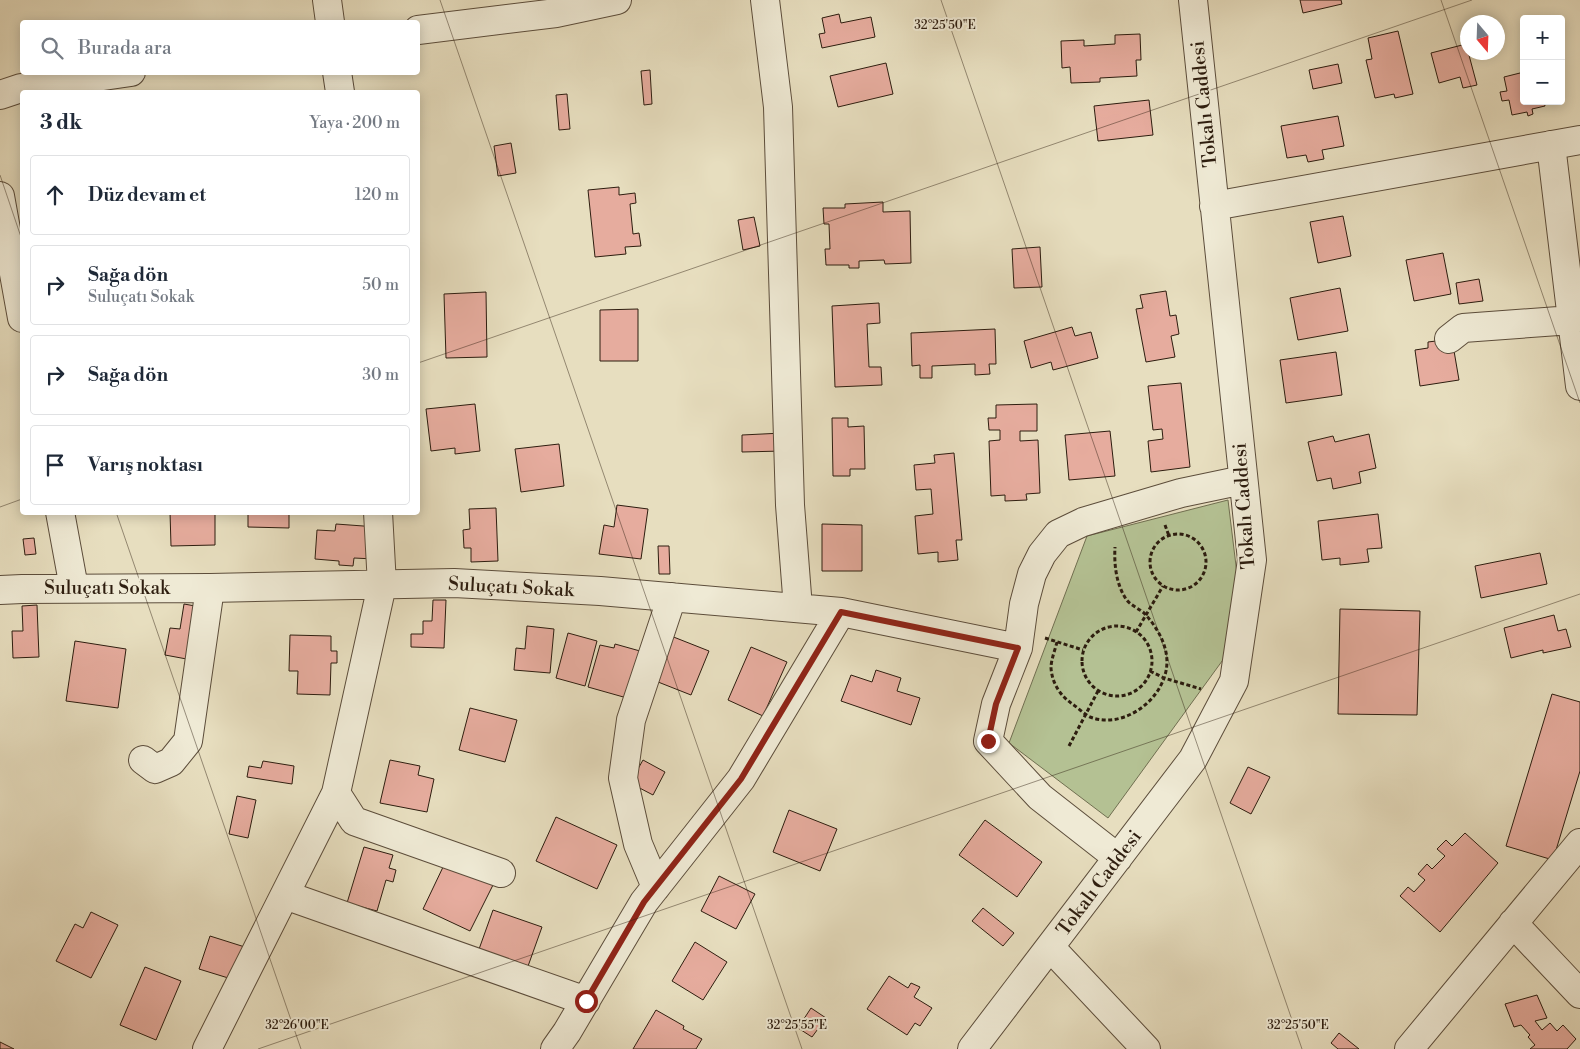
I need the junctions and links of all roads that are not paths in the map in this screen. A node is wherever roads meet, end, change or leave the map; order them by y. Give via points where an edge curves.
1 (327, 0) edge
2 (617, 0) edge
3 (765, 0) edge
4 (1193, 0) edge
5 (330, 20) edge
6 (420, 30) edge
7 (112, 75) edge
8 (337, 75) edge
9 (340, 90) edge
10 (10, 91) edge
11 (1580, 140) edge
12 (1550, 145) junction
13 (0, 196) edge
14 (1214, 206) junction
15 (20, 303) edge
16 (1572, 320) junction
17 (1448, 339) dead end
18 (1580, 386) edge
19 (1243, 480) junction
20 (61, 515) edge
21 (378, 515) edge
22 (382, 585) junction
23 (74, 588) junction
24 (210, 588) junction
25 (0, 590) edge
26 (672, 597) junction
27 (798, 608) junction
28 (841, 612) junction
29 (1020, 639) junction
30 (143, 760) dead end
31 (336, 792) junction
32 (1580, 842) edge
33 (1118, 858) junction
34 (501, 873) dead end
35 (656, 887) junction
36 (285, 895) junction
37 (1513, 923) junction
38 (1050, 947) junction
39 (1580, 994) edge
40 (586, 1001) junction
41 (207, 1049) edge
42 (555, 1049) edge
43 (972, 1049) edge
44 (1146, 1049) edge
45 (1409, 1049) edge

1 - 5 street
2 - 6 street via 556,14
3 - 27 street via 778,107 790,505
4 - 14 street, Tokalı Caddesi
7 - 10 street
8 - 9 street
11 - 12 street
12 - 14 street
12 - 16 street
13 - 15 street
14 - 19 street, Tokalı Caddesi
16 - 17 street via 1463,328
16 - 18 street
19 - 29 street via 1181,492 1083,522 1058,534 1042,554 1032,574
19 - 33 street, Tokalı Caddesi via 1252,560 1234,681 1193,759
20 - 23 street
21 - 22 street
22 - 24 street, Suluçatı Sokak
22 - 26 street, Suluçatı Sokak via 454,583
22 - 31 street
23 - 24 street, Suluçatı Sokak
23 - 25 street, Suluçatı Sokak
24 - 30 street via 188,741 171,762 156,769
26 - 27 street, Suluçatı Sokak
26 - 35 street via 631,720 623,778 638,844
27 - 28 street, Suluçatı Sokak
28 - 29 street, Suluçatı Sokak
28 - 35 street via 741,779
29 - 33 street via 996,704 988,741 1040,797
31 - 34 street via 354,821
31 - 36 street
32 - 37 street
33 - 38 street, Tokalı Caddesi
35 - 40 street
36 - 40 street
36 - 41 street
37 - 39 street
37 - 45 street
38 - 43 street, Tokalı Caddesi
38 - 44 street
40 - 42 street

